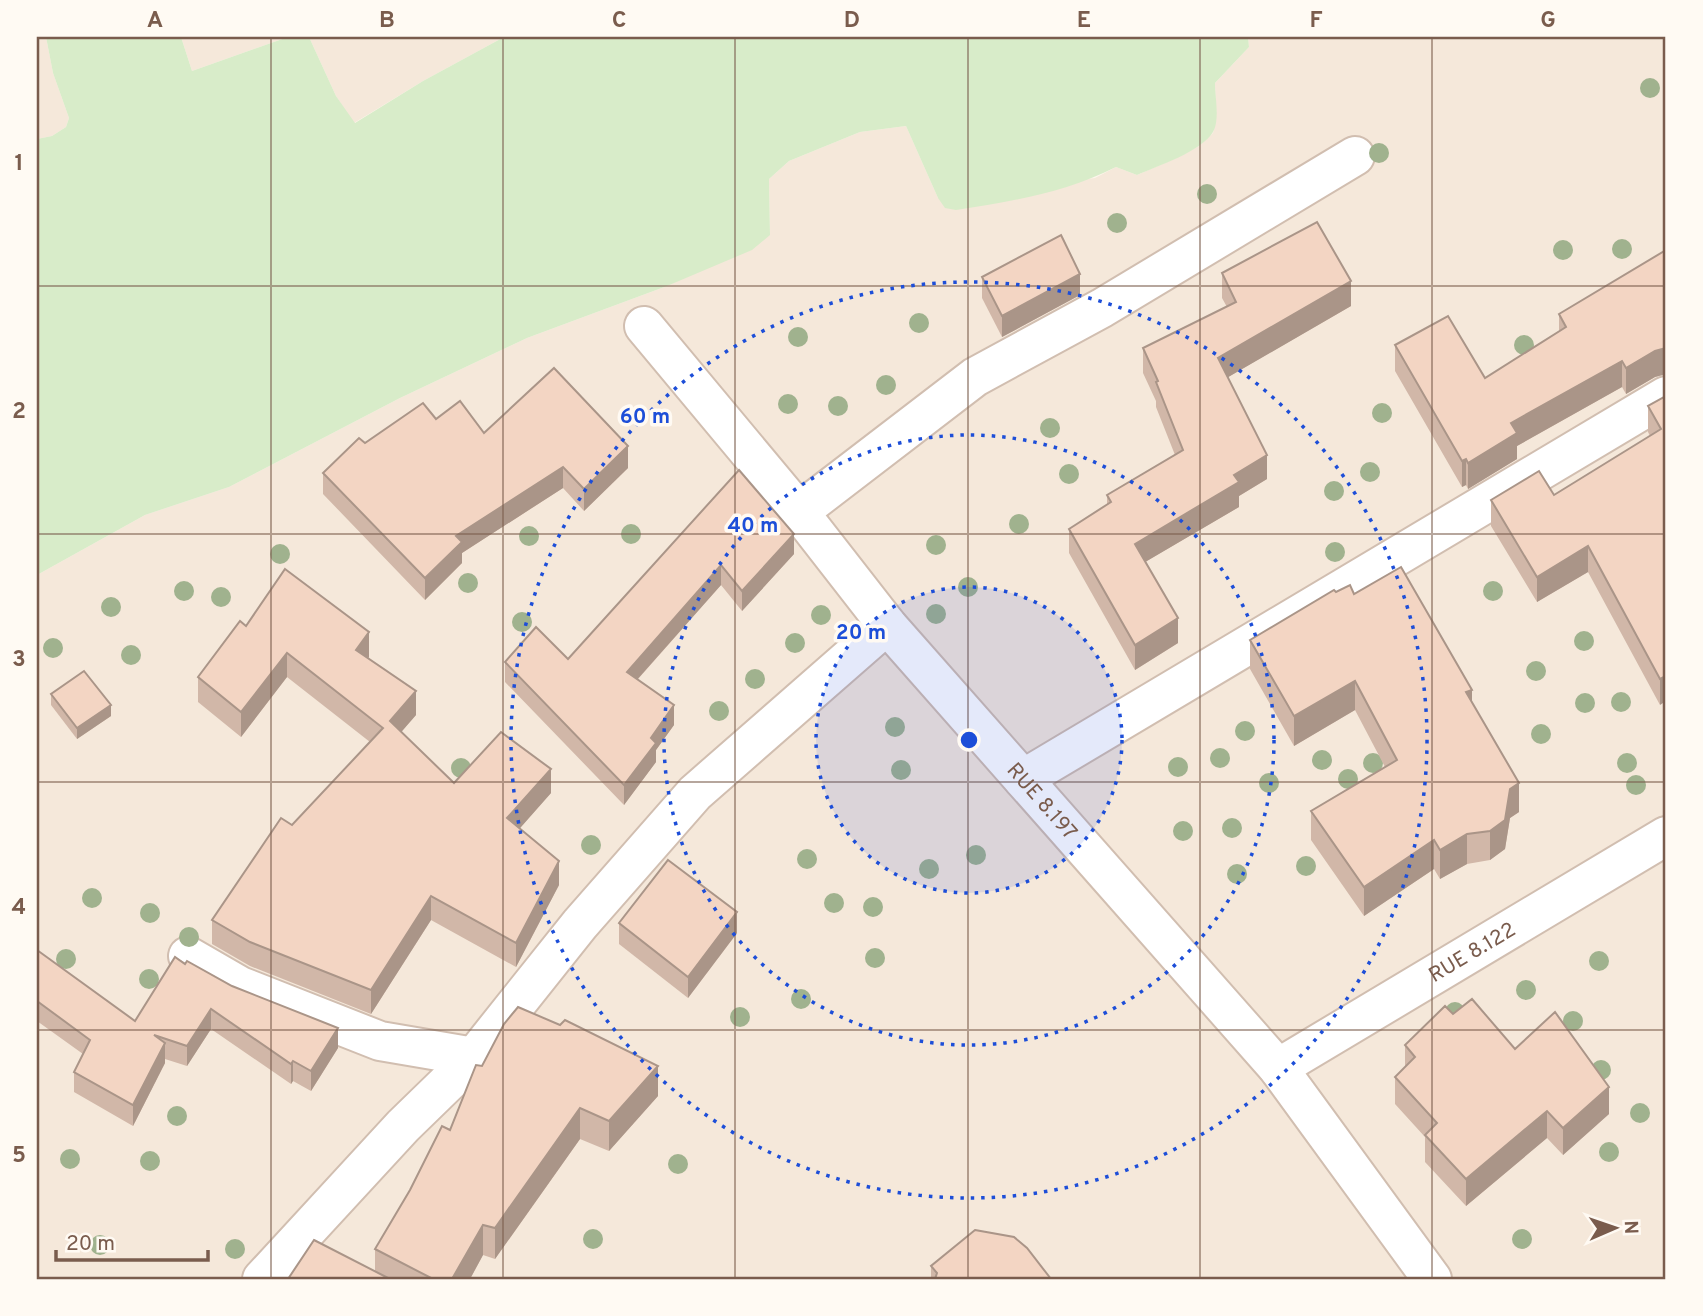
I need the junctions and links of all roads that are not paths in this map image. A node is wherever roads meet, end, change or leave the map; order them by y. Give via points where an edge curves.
1 (1355, 156) dead end
2 (644, 326) dead end
3 (1666, 396) edge
4 (799, 512) junction
5 (887, 625) junction
6 (1023, 779) junction
7 (1666, 836) edge
8 (188, 956) dead end
9 (474, 1057) junction
10 (1278, 1068) junction
11 (262, 1279) edge
12 (1432, 1279) edge

1 - 4 street via 1102,308 975,377
2 - 4 street, RUE 8.197
3 - 6 street
4 - 5 street, RUE 8.197
5 - 6 street, RUE 8.197
5 - 9 street via 695,793 580,924
6 - 10 street, RUE 8.197
7 - 10 street, RUE 8.122
8 - 9 street via 240,986 380,1041
9 - 11 street via 403,1126
10 - 12 street, RUE 8.197

